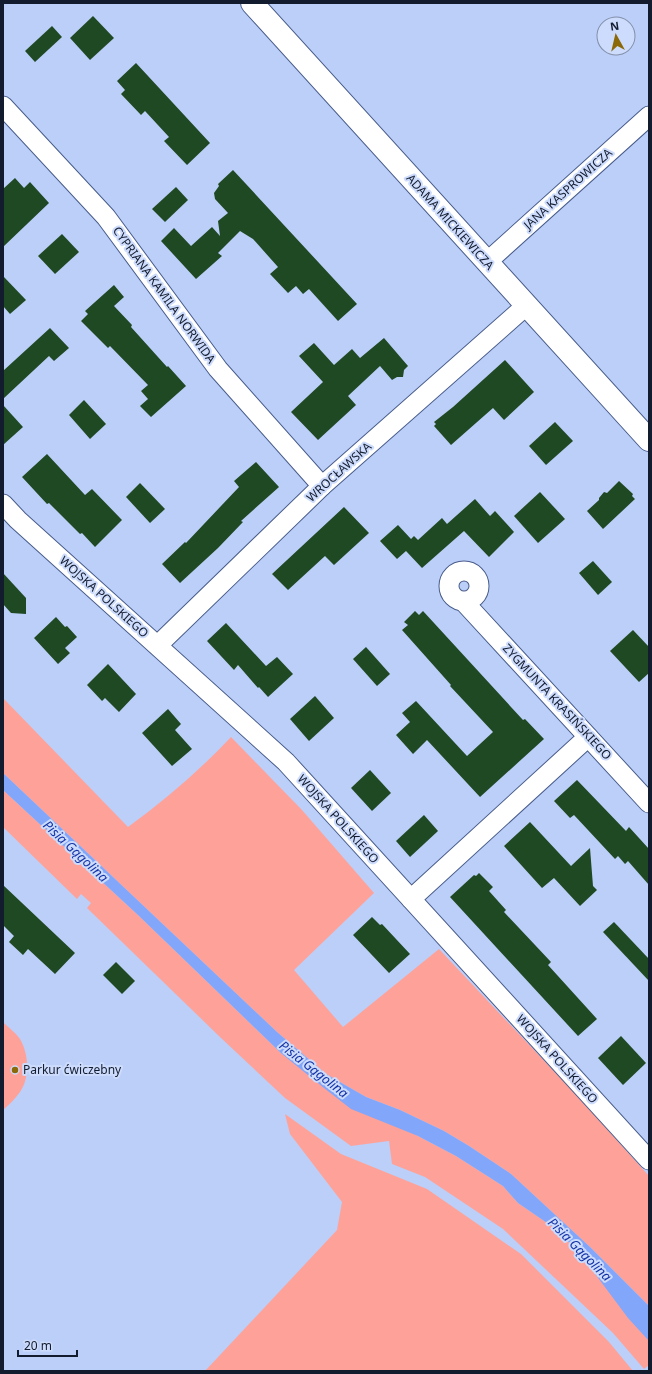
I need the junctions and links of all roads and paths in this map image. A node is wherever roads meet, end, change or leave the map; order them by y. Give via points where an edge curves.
1 (252, 3) edge
2 (3, 106) edge
3 (649, 116) edge
4 (487, 262) junction
5 (527, 305) junction
6 (649, 440) edge
7 (322, 486) junction
8 (3, 504) edge
9 (464, 602) dead end
10 (158, 645) junction
11 (588, 737) junction
12 (649, 803) edge
13 (411, 899) junction
14 (649, 1160) edge

1 - 4 street, ADAMA MICKIEWICZA
2 - 7 street, CYPRIANA KAMILA NORWIDA via 106,217 218,369
3 - 4 street, JANA KASPROWICZA
4 - 5 street, ADAMA MICKIEWICZA
5 - 6 street, ADAMA MICKIEWICZA
5 - 7 street, WROCŁAWSKA
7 - 10 street, WROCŁAWSKA
8 - 10 street, WOJSKA POLSKIEGO
9 - 11 street, ZYGMUNTA KRASIŃSKIEGO
10 - 13 street, WOJSKA POLSKIEGO via 286,762
11 - 12 street, ZYGMUNTA KRASIŃSKIEGO
11 - 13 street
13 - 14 street, WOJSKA POLSKIEGO

